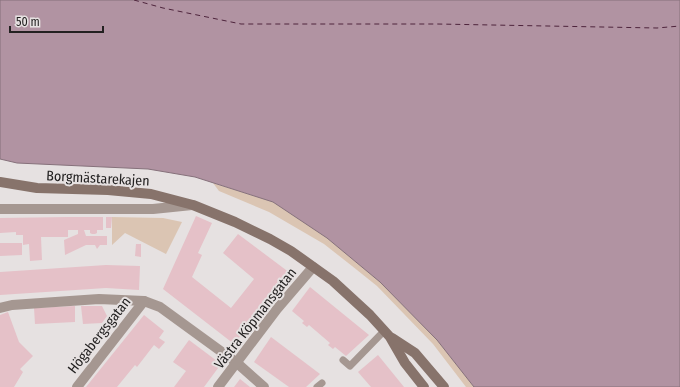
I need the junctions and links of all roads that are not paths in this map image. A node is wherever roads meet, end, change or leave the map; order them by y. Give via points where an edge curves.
1 (0, 182) edge
2 (193, 205) junction
3 (0, 208) edge
4 (313, 267) junction
5 (144, 301) junction
6 (0, 308) edge
7 (387, 334) junction
8 (343, 360) dead end
9 (237, 363) junction
10 (77, 387) edge
11 (218, 387) edge
12 (264, 387) edge
13 (424, 387) edge
14 (444, 387) edge

1 - 2 main road, Borgmästarekajen via 37,188 151,194
2 - 3 street, Borgmästarekajen via 153,209
2 - 4 main road, Borgmästarekajen via 270,239
4 - 7 main road, Borgmästarekajen via 350,296
4 - 9 street, Västra Köpmansgatan via 277,309
5 - 6 street via 100,298
5 - 9 street via 160,307
5 - 10 street, Högabergsgatan
7 - 8 lane via 350,366
7 - 13 main road, Borgmästarekajen
7 - 14 main road, Borgmästarekajen via 415,353
9 - 11 street, Västra Köpmansgatan
9 - 12 street

